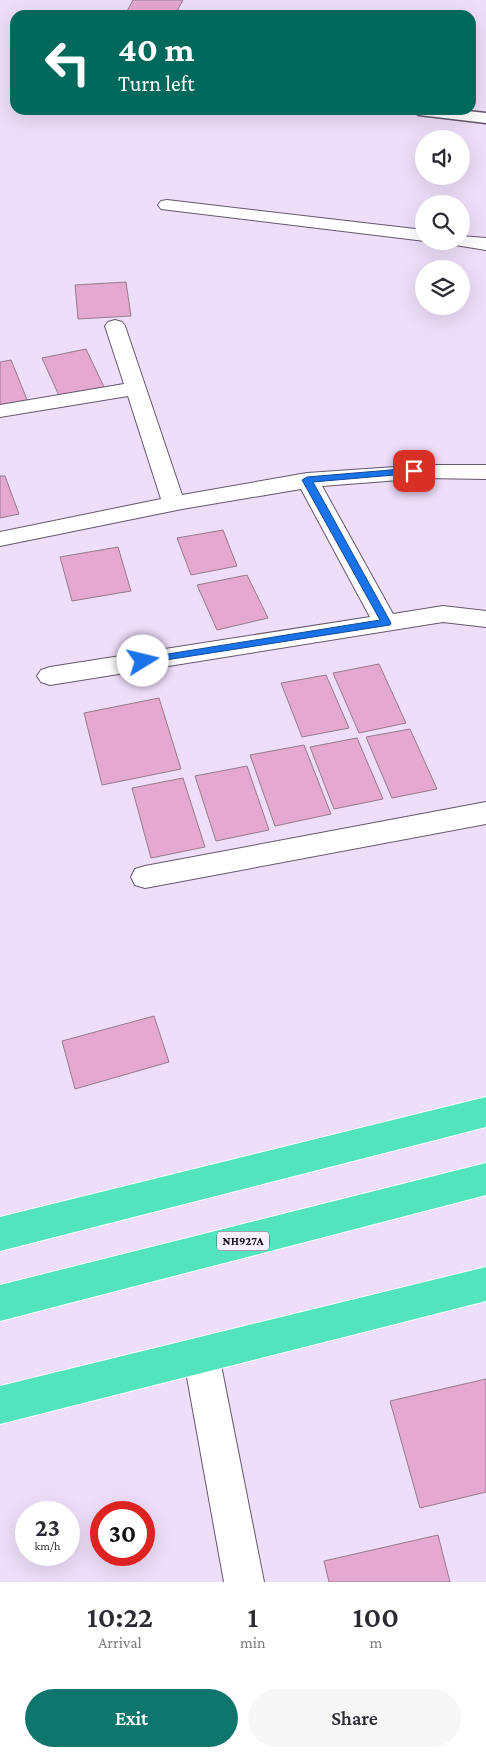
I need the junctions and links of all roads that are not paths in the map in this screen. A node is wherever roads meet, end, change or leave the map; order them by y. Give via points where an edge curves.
1 (461, 115) edge
2 (486, 118) edge
3 (167, 205) dead end
4 (415, 235) edge
5 (470, 242) edge
6 (486, 244) edge
7 (115, 326) dead end
8 (135, 388) junction
9 (0, 412) edge
10 (486, 472) edge
11 (307, 480) junction
12 (174, 504) junction
13 (0, 539) edge
14 (486, 619) edge
15 (386, 623) junction
16 (50, 676) dead end
17 (486, 813) edge
18 (145, 877) dead end
19 (486, 1112) edge
20 (486, 1179) edge
21 (0, 1234) edge
22 (486, 1284) edge
23 (0, 1303) edge
24 (201, 1355) junction
25 (0, 1405) edge
26 (244, 1582) edge

1 - 2 lane
3 - 4 street
5 - 6 street
7 - 8 street
8 - 9 street
8 - 12 street
10 - 11 street via 414,471
11 - 12 street
11 - 15 street
12 - 13 street
14 - 15 street via 443,614
15 - 16 street
17 - 18 street
19 - 21 highway
20 - 23 highway, NH927A
22 - 24 highway
24 - 25 highway
24 - 26 street

